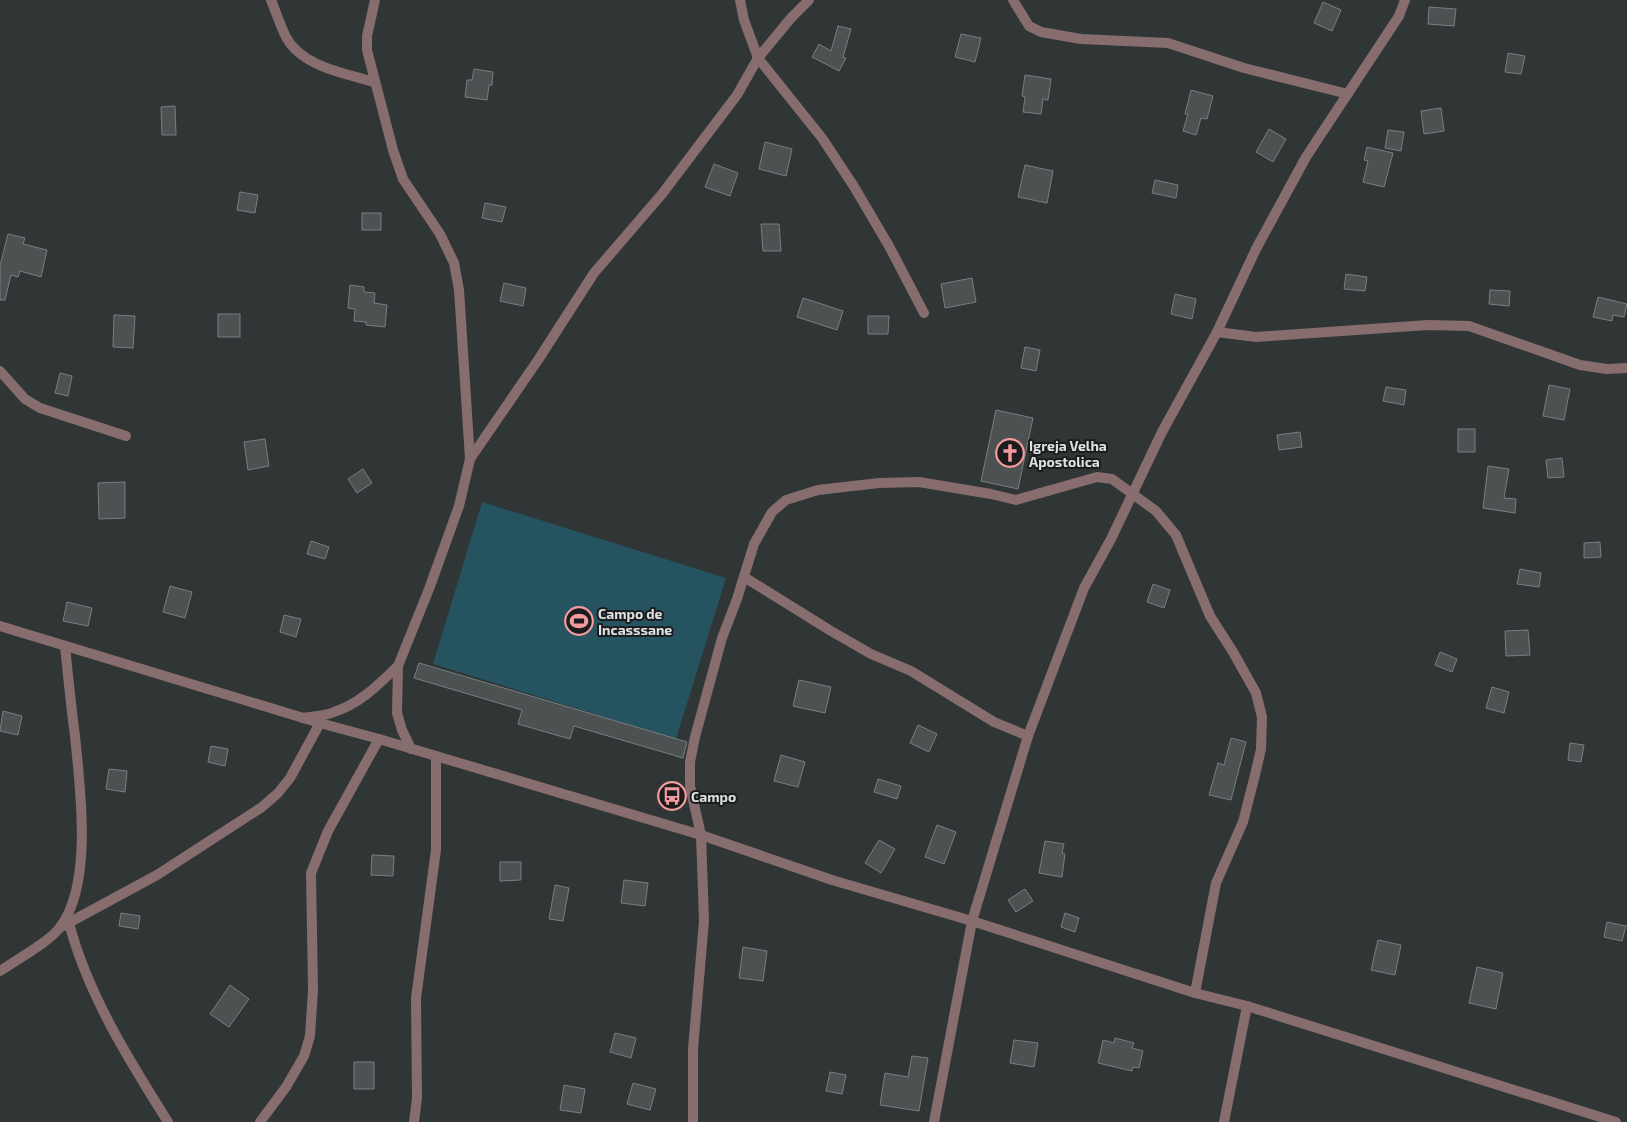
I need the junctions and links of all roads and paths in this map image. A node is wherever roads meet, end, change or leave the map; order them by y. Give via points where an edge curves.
1 (271, 0) edge
2 (375, 0) edge
3 (740, 0) edge
4 (809, 0) edge
5 (1013, 0) edge
6 (1405, 0) edge
7 (758, 58) junction
8 (374, 82) junction
9 (1348, 94) junction
10 (924, 313) dead end
11 (1217, 332) junction
12 (1627, 368) edge
13 (0, 371) edge
14 (126, 436) dead end
15 (470, 459) junction
16 (1132, 495) junction
17 (744, 577) junction
18 (0, 626) edge
19 (65, 646) junction
20 (398, 666) junction
21 (303, 718) junction
22 (320, 723) junction
23 (1028, 736) junction
24 (379, 739) junction
25 (411, 749) junction
26 (436, 756) junction
27 (701, 834) junction
28 (972, 921) junction
29 (65, 925) junction
30 (0, 971) edge
31 (1195, 993) junction
32 (1247, 1006) junction
33 (168, 1122) edge
34 (260, 1122) edge
35 (414, 1122) edge
36 (693, 1122) edge
37 (934, 1122) edge
38 (1224, 1122) edge
39 (1616, 1122) edge

1 - 8 street via 286,38 297,51 320,65
2 - 8 street via 366,50
3 - 7 street
4 - 7 street
5 - 9 street via 1030,26 1041,32 1081,39 1168,43 1259,72
6 - 9 street via 1399,16
7 - 10 street via 822,138 853,185
7 - 15 street via 737,95 662,194 594,272
8 - 15 street via 403,179 440,234 454,262 459,290
9 - 11 street via 1302,166 1256,249
11 - 12 street via 1256,337 1428,325 1469,326 1580,365
11 - 16 street via 1162,432
13 - 14 street via 25,399 40,408
15 - 20 street via 459,506
16 - 17 street via 1112,479 1097,477 1016,500 919,482 818,490 786,500 772,512 754,544
16 - 23 street via 1084,588
16 - 31 street via 1156,511 1176,534 1210,616 1256,693 1262,717 1261,748 1255,776 1243,822 1216,883
17 - 23 street via 871,654 912,671 994,722
17 - 27 street via 722,638 694,737 690,786
18 - 19 street
19 - 21 street
19 - 29 street via 82,822 79,875
20 - 21 street via 360,699 334,712
20 - 25 street via 397,713
21 - 22 street
22 - 24 street
22 - 29 street via 290,778 262,807 157,875
23 - 28 street
24 - 25 street
24 - 34 street via 328,831 310,873 313,990 310,1036 295,1072
25 - 26 street
26 - 27 street
26 - 35 street via 436,850 416,998 417,1098
27 - 28 street via 832,880
27 - 36 street via 704,921 693,1049
28 - 31 street
28 - 37 street
29 - 30 street
29 - 33 street via 105,1014
31 - 32 street
32 - 38 street
32 - 39 street

